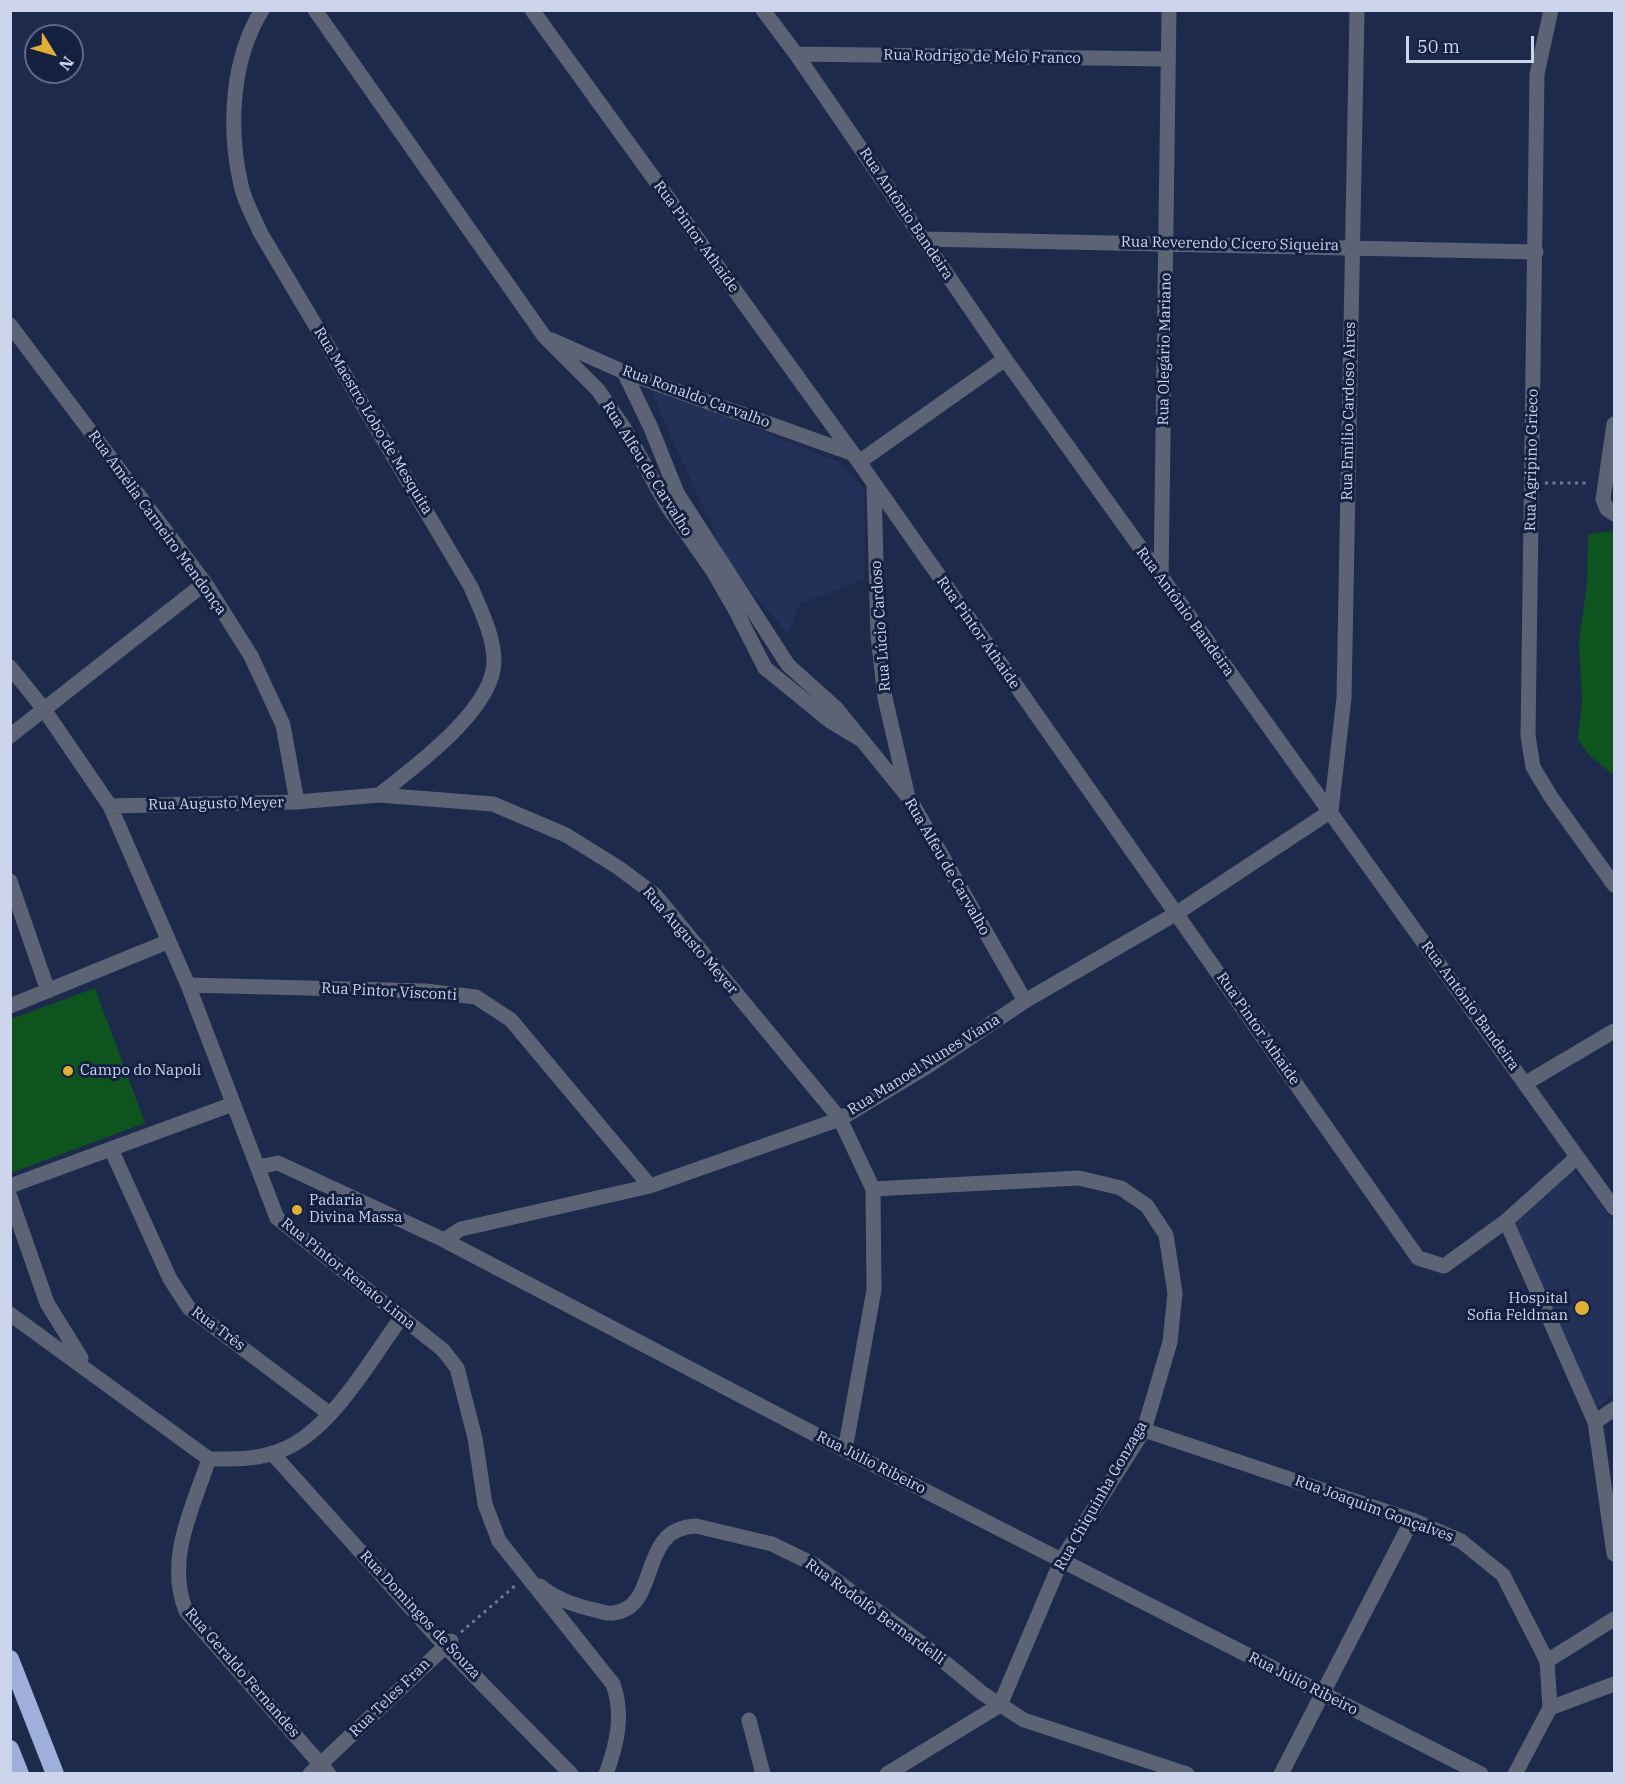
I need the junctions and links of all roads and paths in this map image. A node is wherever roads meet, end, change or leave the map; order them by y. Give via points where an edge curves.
1 (262, 10) edge
2 (315, 10) edge
3 (532, 10) edge
4 (763, 10) edge
5 (1169, 10) edge
6 (1357, 10) edge
7 (1551, 10) edge
8 (796, 54) junction
9 (1168, 59) junction
10 (924, 238) junction
11 (1167, 243) junction
12 (1353, 246) junction
13 (1536, 252) junction
14 (10, 325) edge
15 (544, 336) junction
16 (1005, 359) junction
17 (624, 372) junction
18 (1614, 424) edge
19 (855, 458) junction
20 (1532, 483) junction
21 (1604, 483) junction
22 (874, 487) junction
23 (1614, 514) edge
24 (1161, 579) junction
25 (205, 583) junction
26 (10, 667) edge
27 (43, 708) junction
28 (10, 736) edge
29 (860, 739) junction
30 (379, 795) junction
31 (909, 798) junction
32 (297, 802) junction
33 (110, 806) junction
34 (1331, 811) junction
35 (10, 881) edge
36 (1614, 885) edge
37 (1177, 913) junction
38 (168, 942) junction
39 (188, 985) junction
40 (48, 991) junction
41 (1025, 1001) junction
42 (10, 1006) edge
43 (1614, 1031) edge
44 (1526, 1083) junction
45 (233, 1104) junction
46 (840, 1119) junction
47 (111, 1149) junction
48 (1576, 1158) junction
49 (258, 1167) junction
50 (10, 1186) edge
51 (650, 1186) junction
52 (873, 1189) junction
53 (10, 1197) edge
54 (1614, 1208) edge
55 (1506, 1221) junction
56 (444, 1240) junction
57 (10, 1314) edge
58 (401, 1318) junction
59 (93, 1373) junction
60 (1614, 1409) edge
61 (330, 1414) junction
62 (1595, 1422) junction
63 (1144, 1430) junction
64 (845, 1450) junction
65 (272, 1453) junction
66 (209, 1459) junction
67 (1412, 1520) junction
68 (1614, 1554) edge
69 (1062, 1559) junction
70 (526, 1576) junction
71 (1614, 1619) edge
72 (448, 1643) junction
73 (10, 1659) edge
74 (1547, 1661) junction
75 (1614, 1684) edge
76 (1321, 1694) junction
77 (1000, 1705) junction
78 (1550, 1708) junction
79 (749, 1720) dead end
80 (10, 1749) edge
81 (320, 1770) edge
82 (20, 1773) edge
83 (56, 1773) edge
84 (571, 1773) edge
85 (606, 1773) edge
86 (763, 1773) edge
87 (887, 1773) edge
88 (1187, 1773) edge
89 (1281, 1773) edge
90 (1480, 1773) edge
91 (1515, 1773) edge

1 - 30 street, Rua Maestro Lobo de Mesquita via 238,74 233,139 241,188 261,232 471,587 491,636 494,663 484,695 420,763
2 - 15 street, Rua Alfeu de Carvalho
3 - 19 street, Rua Pintor Athaide
4 - 8 street, Rua Antônio Bandeira
5 - 9 street, Rua Olegário Mariano
6 - 12 street, Rua Emílio Cardoso Aires
7 - 13 street, Rua Agripino Grieco via 1537,74
8 - 9 street, Rua Rodrigo de Melo Franco
8 - 10 street, Rua Antônio Bandeira
9 - 11 street, Rua Olegário Mariano
10 - 11 street, Rua Reverendo Cícero Siqueira
10 - 16 street, Rua Antônio Bandeira
11 - 12 street, Rua Reverendo Cícero Siqueira
11 - 24 street, Rua Olegário Mariano
12 - 13 street, Rua Reverendo Cícero Siqueira
12 - 34 street, Rua Emílio Cardoso Aires via 1344,698
13 - 20 street, Rua Agripino Grieco
14 - 25 street, Rua Amélia Carneiro Mendonça
15 - 17 street, Rua Ronaldo Carvalho
15 - 29 street, Rua Alfeu de Carvalho via 598,390 624,428 668,507 713,571 765,668 830,721
16 - 19 street
16 - 24 street, Rua Antônio Bandeira
17 - 19 street, Rua Ronaldo Carvalho
17 - 29 street, Rua Alfeu de Carvalho via 676,493 767,635 788,664 836,708
18 - 21 street
19 - 22 street, Rua Pintor Athaide
20 - 21 path
20 - 36 street, Rua Agripino Grieco via 1528,736 1533,767
21 - 23 street via 1603,499
22 - 31 street, Rua Lúcio Cardoso via 878,636 885,698
22 - 37 street, Rua Pintor Athaide
24 - 34 street, Rua Antônio Bandeira
25 - 27 street
25 - 32 street, Rua Amélia Carneiro Mendonça via 251,656 283,725
26 - 27 street, Rua Pintor Renato Lima
27 - 28 street
27 - 33 street, Rua Pintor Renato Lima
29 - 31 street, Rua Alfeu de Carvalho
30 - 32 street, Rua Augusto Meyer
30 - 46 street, Rua Augusto Meyer via 493,804 566,835 620,868 655,896
31 - 41 street, Rua Alfeu de Carvalho
32 - 33 street, Rua Augusto Meyer
33 - 38 street, Rua Pintor Renato Lima
34 - 37 street, Rua Manoel Nunes Viana
34 - 44 street, Rua Antônio Bandeira
35 - 40 street
37 - 41 street, Rua Manoel Nunes Viana
37 - 55 street, Rua Pintor Athaide via 1418,1258 1444,1266
38 - 39 street, Rua Pintor Renato Lima
38 - 40 street
39 - 45 street, Rua Pintor Renato Lima
39 - 51 street, Rua Pintor Visconti via 425,991 476,997 512,1020
40 - 42 street
41 - 46 street, Rua Manoel Nunes Viana
43 - 44 street
44 - 48 street, Rua Antônio Bandeira
45 - 47 street
45 - 49 street, Rua Pintor Renato Lima
46 - 51 street, Rua Manoel Nunes Viana
46 - 52 street, Rua Augusto Meyer
47 - 50 street
47 - 61 street, Rua Três via 170,1279 189,1308
48 - 54 street, Rua Antônio Bandeira
48 - 55 street
49 - 56 street, Rua Júlio Ribeiro via 278,1163
49 - 58 street, Rua Pintor Renato Lima via 277,1218
51 - 56 street, Rua Manoel Nunes Viana via 461,1229
52 - 63 street, Rua Chiquinha Gonzaga via 1079,1178 1121,1188 1147,1206 1166,1234 1175,1293 1170,1342
52 - 64 street via 874,1290
53 - 59 street via 47,1303
55 - 62 street
56 - 64 street, Rua Júlio Ribeiro
57 - 59 street
58 - 61 street
58 - 70 street, Rua Pintor Renato Lima via 443,1350 457,1368 475,1438 485,1504 499,1541
59 - 66 street
60 - 62 street
61 - 65 street via 295,1443
62 - 68 street
63 - 67 street, Rua Joaquim Gonçalves
63 - 69 street, Rua Chiquinha Gonzaga
64 - 69 street, Rua Júlio Ribeiro
65 - 66 street
65 - 72 street, Rua Domingos de Souza
66 - 81 street, Rua Geraldo Fernandes via 183,1533 180,1597 186,1611
67 - 74 street, Rua Joaquim Gonçalves via 1461,1541 1503,1575
67 - 76 street
69 - 76 street, Rua Júlio Ribeiro
69 - 77 street, Rua Chiquinha Gonzaga
70 - 72 path
70 - 77 street, Rua Rodolfo Bernardelli via 549,1593 586,1608 614,1613 640,1598 654,1555 671,1532 696,1526 772,1544 815,1565
70 - 85 street, Rua Pintor Renato Lima via 613,1684 620,1722
71 - 74 street
72 - 81 street, Rua Teles Fran
72 - 84 street, Rua Domingos de Souza
73 - 83 highway
74 - 78 street
75 - 78 street
76 - 89 street
76 - 90 street, Rua Júlio Ribeiro
77 - 87 street
77 - 88 street, Rua Rodolfo Bernardelli via 1024,1720
78 - 91 street
79 - 86 street
80 - 82 highway

